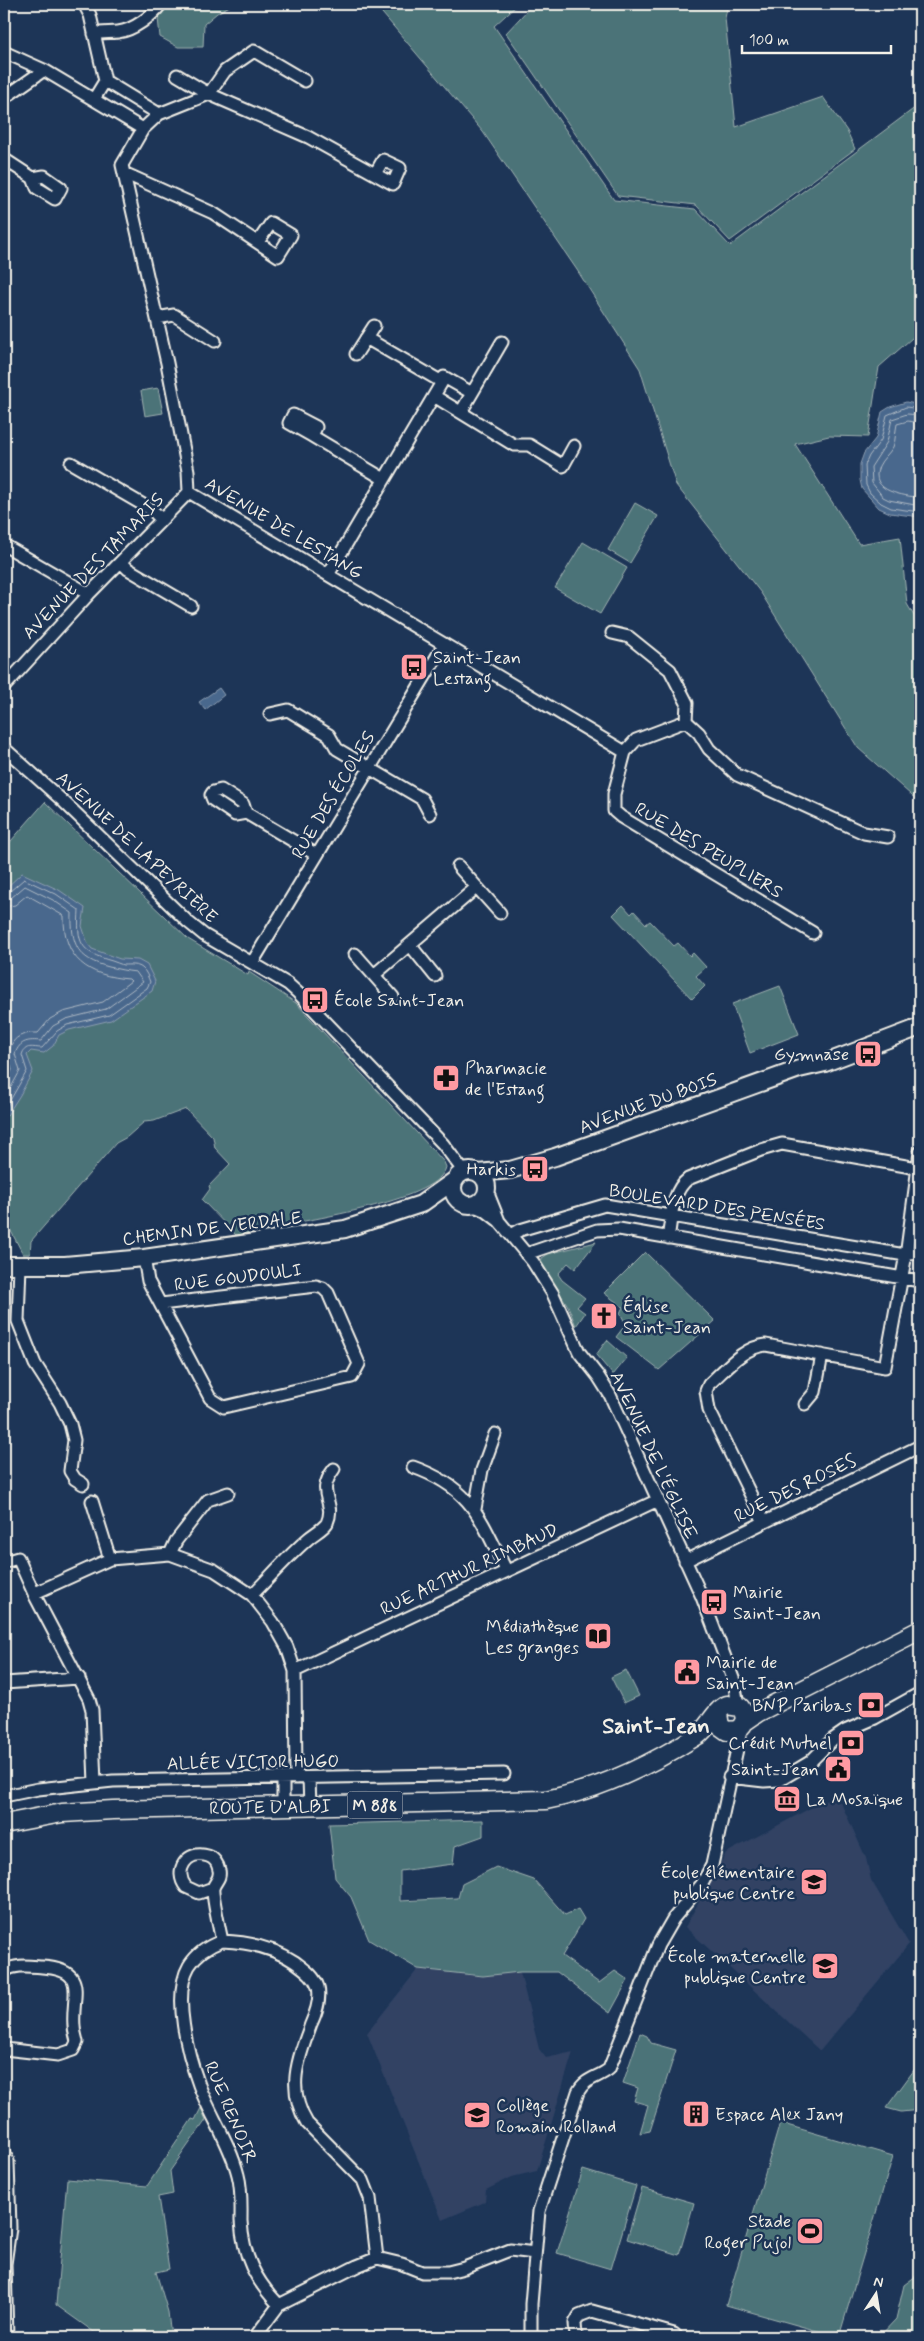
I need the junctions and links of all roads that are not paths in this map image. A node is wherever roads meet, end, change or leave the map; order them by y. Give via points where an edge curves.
1 (84, 4) edge
2 (161, 4) edge
3 (94, 34) junction
4 (4, 52) edge
5 (44, 70) junction
6 (177, 75) dead end
7 (105, 81) junction
8 (305, 81) dead end
9 (209, 94) junction
10 (4, 98) edge
11 (94, 99) junction
12 (159, 114) junction
13 (143, 129) junction
14 (4, 159) edge
15 (124, 173) junction
16 (375, 174) dead end
17 (33, 178) dead end
18 (258, 242) dead end
19 (157, 318) junction
20 (374, 326) dead end
21 (366, 338) junction
22 (215, 341) dead end
23 (502, 342) dead end
24 (356, 354) dead end
25 (442, 382) junction
26 (472, 393) junction
27 (434, 396) junction
28 (461, 412) junction
29 (312, 436) dead end
30 (574, 446) dead end
31 (71, 464) dead end
32 (384, 480) junction
33 (189, 492) junction
34 (162, 519) junction
35 (4, 545) edge
36 (121, 562) junction
37 (328, 575) junction
38 (89, 594) junction
39 (191, 606) dead end
40 (612, 633) dead end
41 (444, 645) junction
42 (8, 675) edge
43 (4, 687) edge
44 (270, 714) dead end
45 (686, 721) junction
46 (4, 748) edge
47 (625, 752) junction
48 (370, 768) junction
49 (246, 812) dead end
50 (430, 814) dead end
51 (888, 837) dead end
52 (317, 855) junction
53 (458, 866) dead end
54 (477, 886) junction
55 (500, 913) dead end
56 (813, 933) dead end
57 (410, 945) junction
58 (355, 954) dead end
59 (252, 963) junction
60 (374, 975) junction
61 (435, 976) dead end
62 (393, 997) dead end
63 (920, 1015) edge
64 (920, 1027) edge
65 (799, 1069) junction
66 (920, 1152) edge
67 (917, 1168) junction
68 (510, 1170) junction
69 (466, 1175) junction
70 (487, 1190) junction
71 (465, 1202) junction
72 (421, 1204) junction
73 (672, 1215) junction
74 (499, 1220) junction
75 (511, 1235) junction
76 (668, 1238) junction
77 (920, 1252) edge
78 (526, 1254) junction
79 (905, 1256) junction
80 (144, 1258) junction
81 (12, 1265) edge
82 (900, 1278) junction
83 (920, 1281) edge
84 (161, 1304) junction
85 (822, 1355) junction
86 (805, 1404) dead end
87 (495, 1434) dead end
88 (920, 1446) edge
89 (413, 1467) dead end
90 (334, 1470) dead end
91 (83, 1484) dead end
92 (228, 1493) dead end
93 (658, 1500) junction
94 (92, 1501) dead end
95 (475, 1509) junction
96 (764, 1522) junction
97 (170, 1554) junction
98 (110, 1559) junction
99 (685, 1561) junction
100 (4, 1562) edge
101 (506, 1570) junction
102 (35, 1593) junction
103 (252, 1595) junction
104 (920, 1630) edge
105 (860, 1660) junction
106 (295, 1671) junction
107 (79, 1678) junction
108 (4, 1683) edge
109 (920, 1693) edge
110 (732, 1718) junction
111 (504, 1774) dead end
112 (729, 1777) junction
113 (296, 1778) junction
114 (309, 1778) junction
115 (283, 1779) junction
116 (95, 1783) junction
117 (4, 1796) edge
118 (283, 1807) junction
119 (310, 1807) junction
120 (89, 1812) junction
121 (4, 1824) edge
122 (4, 1832) edge
123 (213, 1888) dead end
124 (222, 1941) junction
125 (4, 1971) edge
126 (4, 2049) edge
127 (4, 2152) edge
128 (535, 2253) junction
129 (377, 2258) junction
130 (279, 2305) junction
131 (7, 2337) edge
132 (255, 2337) edge
133 (531, 2337) edge
134 (576, 2337) edge
135 (677, 2337) edge

1 - 3 street
2 - 3 street via 153,15 130,29
3 - 7 street
4 - 5 street
5 - 10 street
5 - 11 street
6 - 9 street
7 - 11 street
7 - 12 street
8 - 9 street via 254,51 225,71
9 - 12 street
9 - 16 street via 308,137
11 - 13 street
12 - 13 street, AVENUE DE LESTANG
13 - 15 street, AVENUE DE LESTANG via 122,165
14 - 17 street
15 - 18 street via 212,213
15 - 19 street, AVENUE DE LESTANG
19 - 22 street via 174,314
19 - 33 street, AVENUE DE LESTANG via 188,471
20 - 21 street
21 - 24 street
21 - 25 street
23 - 26 street
25 - 26 street via 444,377
25 - 27 street
26 - 28 street
27 - 28 street
27 - 32 street
28 - 30 street via 514,445 529,445 563,466
29 - 32 street
31 - 34 street via 152,510
32 - 37 street
33 - 34 street, AVENUE DES TAMARIS
33 - 37 street, AVENUE DE LESTANG
34 - 36 street, AVENUE DES TAMARIS
35 - 38 street
36 - 38 street, AVENUE DES TAMARIS
36 - 39 street
37 - 41 street, AVENUE DE LESTANG
38 - 42 street, AVENUE DES TAMARIS
40 - 45 street via 629,637 670,670 687,702
41 - 47 street, AVENUE DE LESTANG
41 - 48 street, RUE DES ÉCOLES
42 - 43 street, AVENUE DES TAMARIS
44 - 48 street via 288,710 329,735 337,749
45 - 47 street via 636,740
45 - 51 street via 699,732 709,749 737,774 864,833
46 - 59 street, AVENUE DE LAPEYRIÈRE via 188,922
47 - 56 street, RUE DES PEUPLIERS via 614,794 614,811
48 - 50 street via 422,799
48 - 52 street, RUE DES ÉCOLES
49 - 52 street
52 - 59 street, RUE DES ÉCOLES
53 - 54 street
54 - 55 street
54 - 57 street
57 - 60 street
57 - 61 street
58 - 60 street
59 - 69 street, AVENUE DE LAPEYRIÈRE via 298,993 443,1144
60 - 62 street
63 - 65 street, AVENUE DU BOIS via 837,1047
64 - 65 street, AVENUE DU BOIS via 824,1063
65 - 68 street, AVENUE DU BOIS via 590,1145
66 - 67 street
67 - 73 street via 774,1145 688,1179 677,1192
67 - 79 street
68 - 69 street, AVENUE DU BOIS
68 - 70 street, AVENUE DU BOIS
69 - 70 street via 485,1180
69 - 71 street via 454,1193
69 - 72 street, CHEMIN DE VERDALE
70 - 71 street via 484,1198
70 - 74 street, AVENUE DE L'ÉGLISE
71 - 72 street, CHEMIN DE VERDALE
71 - 74 street, AVENUE DE L'ÉGLISE
72 - 80 street, CHEMIN DE VERDALE via 345,1229
73 - 75 street, BOULEVARD DES PENSÉES via 605,1205
73 - 76 street
73 - 79 street, BOULEVARD DES PENSÉES
74 - 75 street, AVENUE DE L'ÉGLISE
75 - 78 street, AVENUE DE L'ÉGLISE
76 - 78 street via 597,1230
76 - 82 street
77 - 79 street, BOULEVARD DES PENSÉES
78 - 93 street, AVENUE DE L'ÉGLISE via 553,1294 579,1352 610,1395
79 - 82 street
80 - 81 street, CHEMIN DE VERDALE via 65,1265
80 - 84 street, RUE GOUDOULI via 148,1281
81 - 91 street via 18,1321 34,1364 70,1424 74,1440 70,1472
82 - 83 street
82 - 85 street via 885,1367
84 - 84 street, RUE GOUDOULI via 210,1398 224,1407 352,1377 360,1364 323,1288 316,1286
85 - 86 street via 815,1392
85 - 96 street via 757,1346 747,1350 706,1391 709,1410
87 - 95 street via 482,1470
88 - 96 street, RUE DES ROSES
89 - 95 street via 438,1477
90 - 103 street via 326,1480 324,1490 330,1512 326,1525 308,1538
92 - 97 street via 208,1500 176,1541
93 - 99 street, AVENUE DE L'ÉGLISE
93 - 101 street, RUE ARTHUR RIMBAUD
94 - 98 street
95 - 101 street
96 - 99 street, RUE DES ROSES
97 - 98 street
97 - 103 street via 214,1570
98 - 102 street
99 - 110 street, AVENUE DE L'ÉGLISE via 734,1681
100 - 102 street via 18,1558
101 - 106 street, RUE ARTHUR RIMBAUD
102 - 107 street
103 - 106 street via 273,1622
104 - 105 main road, ROUTE D'ALBI
105 - 110 main road, ROUTE D'ALBI via 752,1706
105 - 110 main road, ROUTE D'ALBI / M 888 via 757,1713
106 - 113 street
107 - 108 street
107 - 116 street via 92,1710
109 - 112 street via 845,1731 810,1762 780,1780
110 - 112 street, AVENUE DE L'ÉGLISE via 730,1755 733,1760
110 - 119 main road, ROUTE D'ALBI / M 888 via 600,1786 546,1800
111 - 114 street, ALLÉE VICTOR HUGO
112 - 128 street via 712,1865 658,1945 609,2069 587,2080 578,2092 539,2211
113 - 114 street, ALLÉE VICTOR HUGO
113 - 115 street, ALLÉE VICTOR HUGO
114 - 119 street
115 - 116 street, ALLÉE VICTOR HUGO
115 - 118 street
116 - 117 street, ALLÉE VICTOR HUGO
118 - 119 main road, ROUTE D'ALBI / M 888
118 - 120 main road, ROUTE D'ALBI / M 888
120 - 121 main road, ROUTE D'ALBI / M 888 via 62,1813
120 - 122 main road, ROUTE D'ALBI / M 888
123 - 124 street
124 - 129 street via 256,1945 281,1954 307,1971 318,1986 317,2011 296,2066 295,2093 306,2124 363,2180 370,2198
124 - 130 street, RUE RENOIR via 202,1951 188,1967 182,2000 186,2046 199,2087 239,2177 243,2241 249,2260 255,2276
125 - 126 street via 22,1965 61,1970 69,1975 76,1992 74,2027 78,2042 73,2050 58,2055
127 - 131 street via 8,2161 10,2228 6,2254
128 - 129 street via 510,2250 448,2272 422,2272
128 - 133 street
129 - 130 street
130 - 132 street
134 - 135 street via 575,2323 580,2316 592,2311

